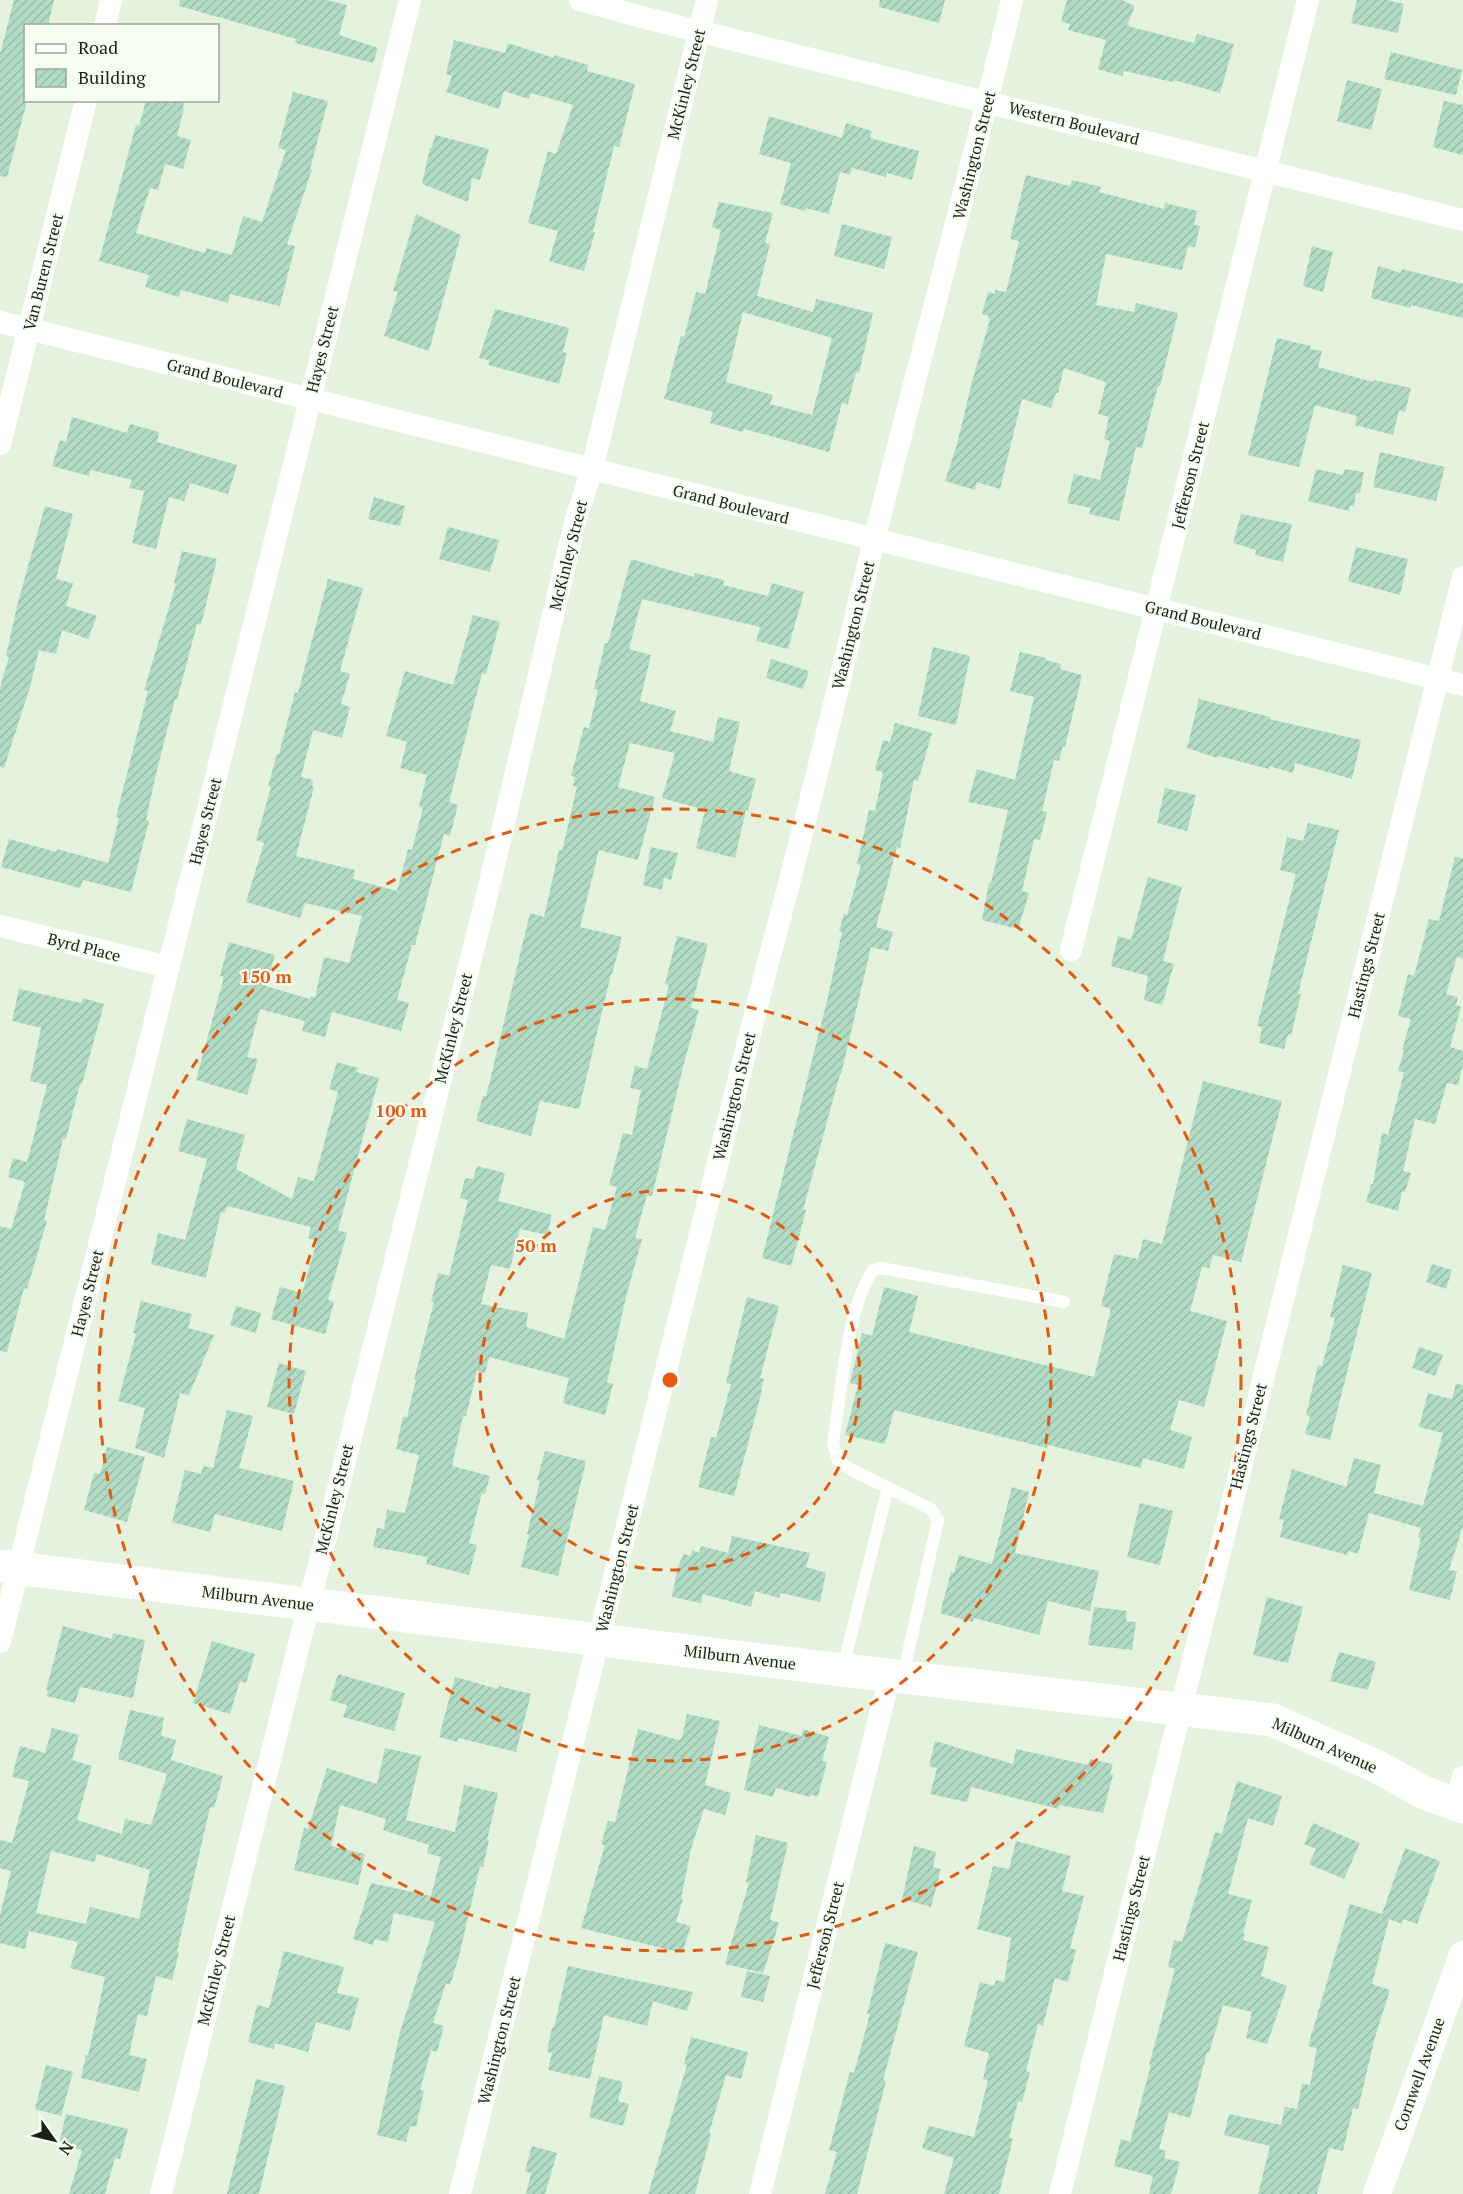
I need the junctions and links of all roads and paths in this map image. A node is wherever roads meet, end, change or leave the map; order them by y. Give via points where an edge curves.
1 (111, 0) edge
2 (410, 0) edge
3 (580, 0) edge
4 (707, 0) edge
5 (1012, 0) edge
6 (1308, 0) edge
7 (105, 24) edge
8 (699, 30) junction
9 (86, 102) edge
10 (988, 102) junction
11 (1266, 170) junction
12 (1463, 220) edge
13 (0, 322) edge
14 (29, 329) junction
15 (309, 399) junction
16 (0, 444) edge
17 (592, 469) junction
18 (874, 540) junction
19 (1463, 578) edge
20 (1156, 608) junction
21 (1438, 678) junction
22 (1463, 685) edge
23 (0, 926) edge
24 (1071, 950) dead end
25 (169, 967) junction
26 (1064, 1302) dead end
27 (888, 1488) junction
28 (9, 1567) edge
29 (307, 1605) junction
30 (599, 1640) junction
31 (0, 1642) edge
32 (843, 1670) junction
33 (896, 1676) junction
34 (1180, 1708) junction
35 (1461, 1796) edge
36 (1463, 1955) edge
37 (161, 2194) edge
38 (460, 2194) edge
39 (760, 2194) edge
40 (1060, 2194) edge
41 (1377, 2194) edge

1 - 7 street
2 - 15 street, Hayes Street
3 - 8 street, Western Boulevard
4 - 8 street, McKinley Street
5 - 10 street, Washington Street
6 - 11 street, Jefferson Street
8 - 10 street, Western Boulevard
8 - 17 street, McKinley Street
9 - 14 street, Van Buren Street
10 - 11 street, Western Boulevard
10 - 18 street, Washington Street
11 - 12 street, Western Boulevard
11 - 20 street, Jefferson Street
13 - 14 street, Grand Boulevard
14 - 15 street, Grand Boulevard
14 - 16 street, Van Buren Street
15 - 17 street, Grand Boulevard
15 - 25 street, Hayes Street
17 - 18 street, Grand Boulevard
17 - 29 street, McKinley Street via 575,522 486,899
18 - 20 street, Grand Boulevard
18 - 30 street, Washington Street
19 - 21 street, Hastings Street
20 - 21 street, Grand Boulevard
20 - 24 street, Jefferson Street
21 - 22 street, Grand Boulevard
21 - 34 street, Hastings Street
23 - 25 street, Byrd Place
25 - 28 street, Hayes Street
26 - 27 lane via 894,1269 873,1270 865,1282 852,1323 833,1443 838,1460
27 - 32 lane
27 - 33 lane via 931,1509 938,1520
28 - 29 main road, Milburn Avenue
28 - 31 street, Hayes Street
29 - 30 main road, Milburn Avenue
29 - 37 street, McKinley Street
30 - 32 main road, Milburn Avenue
30 - 38 street, Washington Street
32 - 33 main road, Milburn Avenue
33 - 34 main road, Milburn Avenue
33 - 39 street, Jefferson Street
34 - 35 main road, Milburn Avenue via 1272,1720 1376,1766 1423,1792
34 - 40 street, Hastings Street
36 - 41 street, Cornwell Avenue

